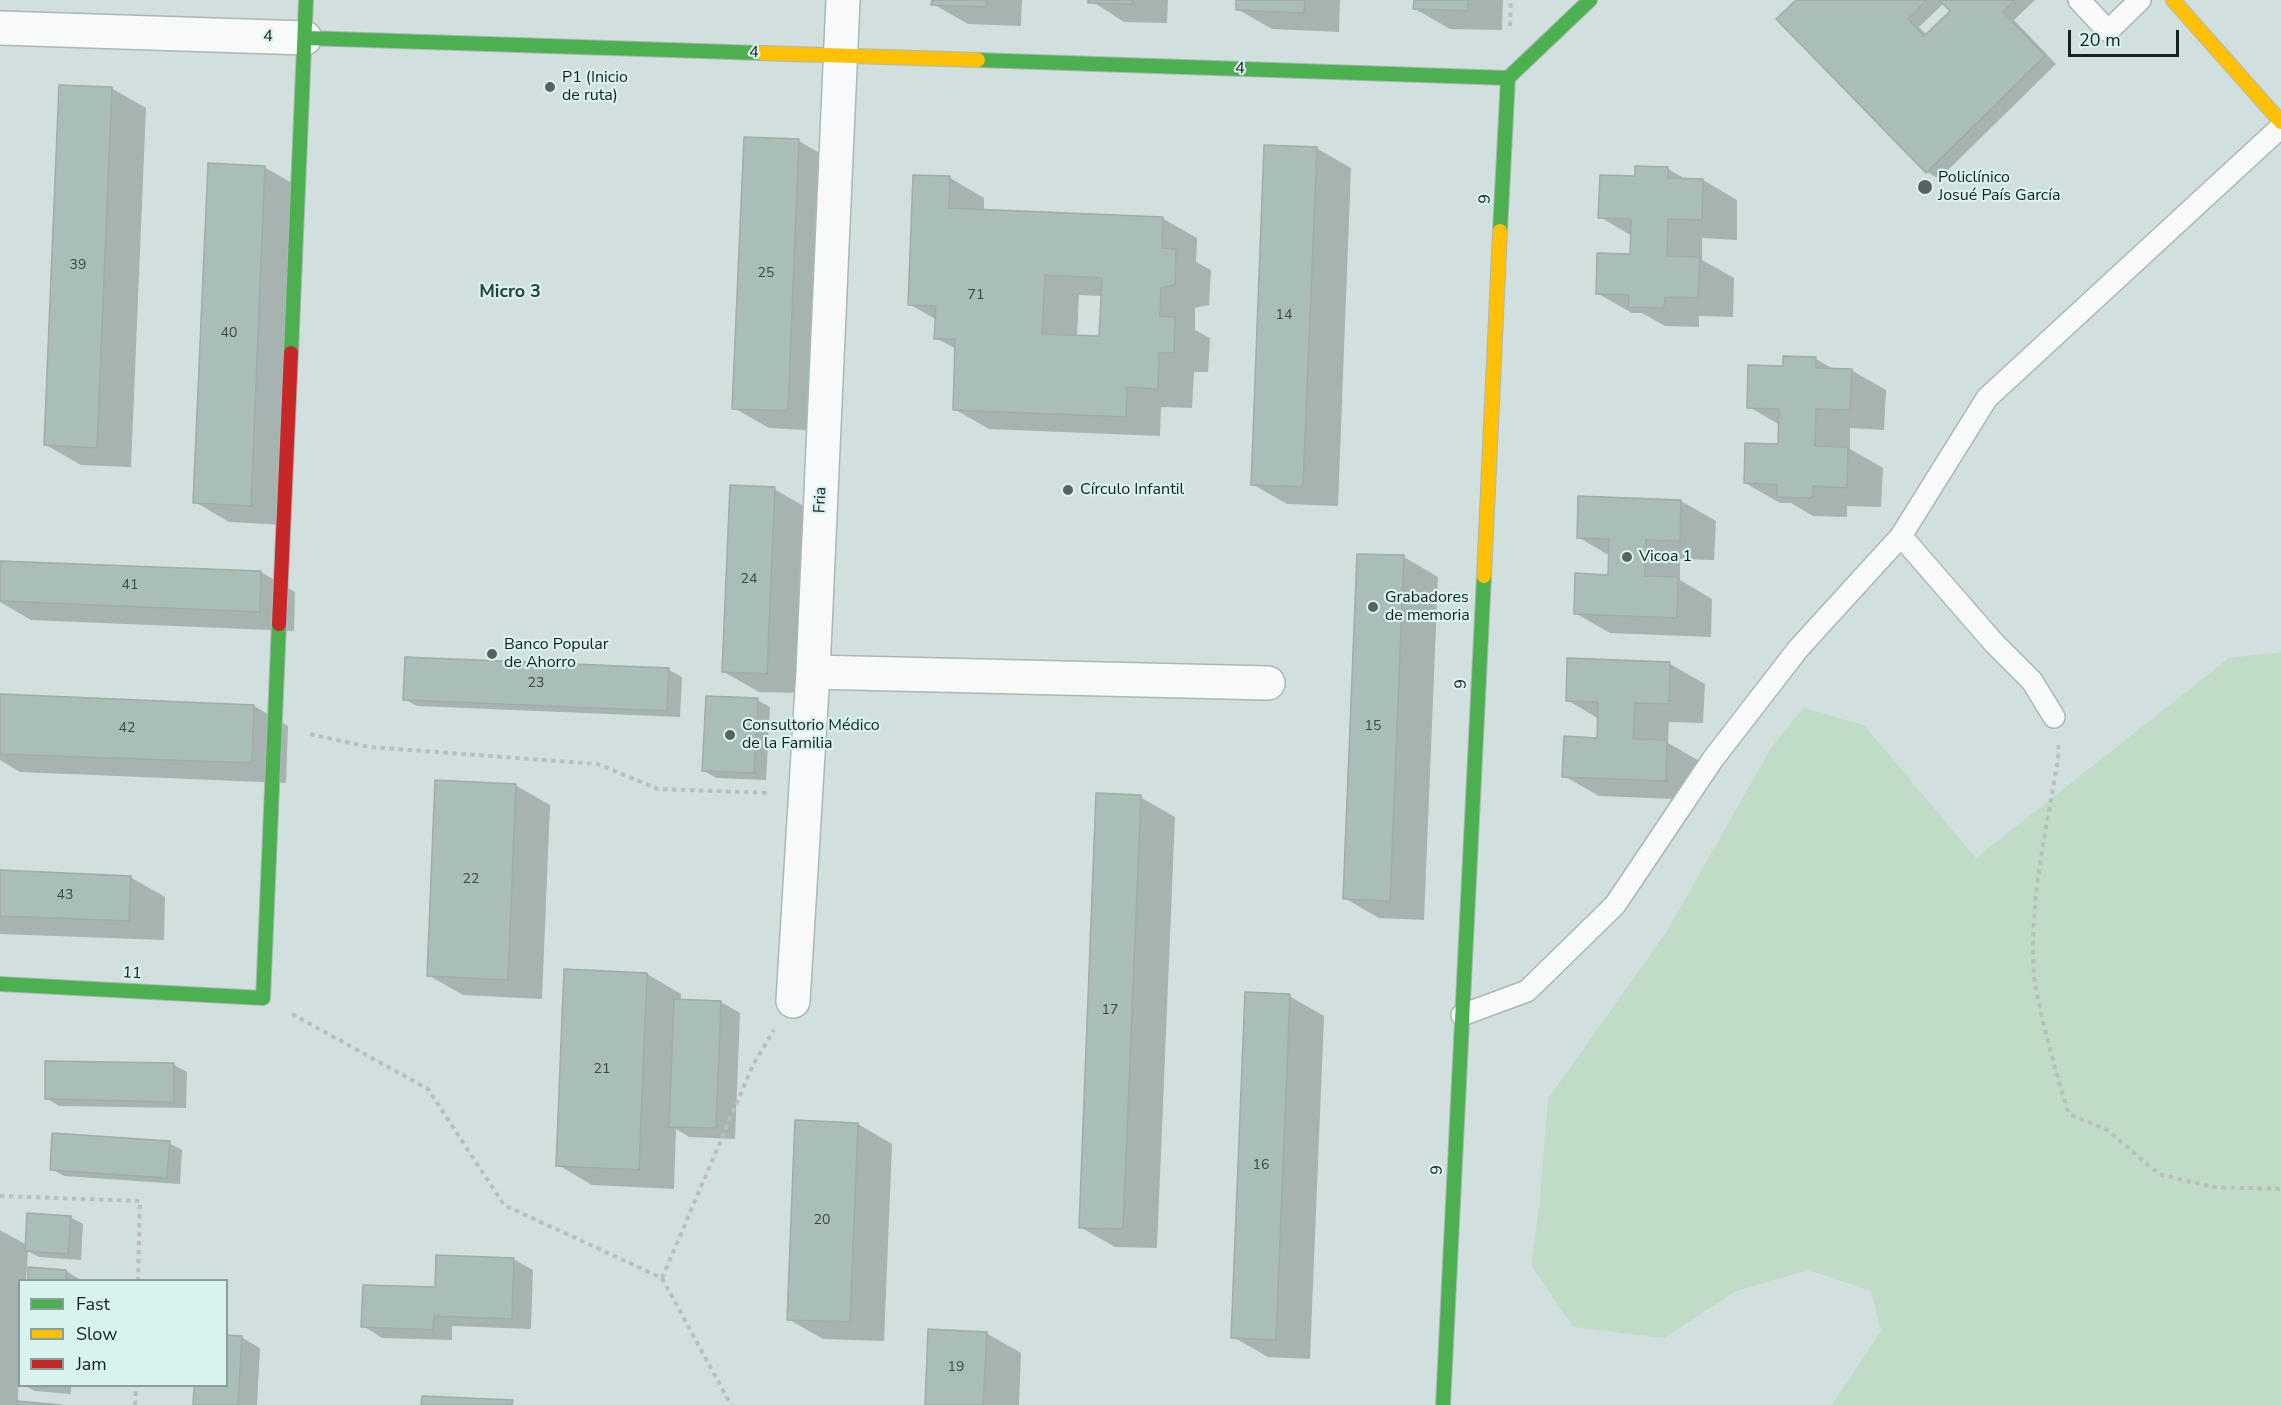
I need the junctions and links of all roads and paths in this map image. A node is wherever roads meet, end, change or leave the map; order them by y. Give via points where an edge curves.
1 (306, 0) edge
2 (843, 0) edge
3 (1610, 0) edge
4 (2079, 0) edge
5 (2140, 0) edge
6 (2173, 0) edge
7 (1587, 3) edge
8 (0, 28) edge
9 (305, 38) junction
10 (840, 56) junction
11 (1508, 78) junction
12 (2281, 122) edge
13 (2281, 127) edge
14 (1901, 536) junction
15 (813, 672) junction
16 (1268, 683) dead end
17 (2054, 717) joint
18 (275, 726) junction
19 (804, 794) junction
20 (0, 984) edge
21 (263, 998) junction
22 (793, 1001) joint
23 (1462, 1015) junction
24 (2281, 1189) edge
25 (0, 1196) edge
26 (662, 1278) junction
27 (138, 1279) edge
28 (136, 1387) edge
29 (135, 1405) edge
30 (731, 1405) edge
31 (1443, 1405) edge

1 - 9 street
2 - 10 street, Fria
3 - 7 lane
4 - 5 lane via 2108,31
6 - 12 street
7 - 11 street
8 - 9 street, 4
9 - 10 street, 4
9 - 18 street
10 - 11 street, 4
10 - 15 street, Fria
11 - 23 street, 9
13 - 14 lane via 1987,398
14 - 17 lane via 2032,681
14 - 23 lane via 1798,649 1713,759 1615,904 1527,991
15 - 16 street
15 - 19 street, Fria
17 - 24 path via 2059,752 2039,872 2034,979 2052,1062 2069,1114 2107,1130 2159,1174 2212,1187
18 - 19 path via 369,747 598,764 658,789
18 - 21 street
19 - 22 street, Fria
20 - 21 street, 11
21 - 26 path via 428,1089 504,1205
22 - 26 path via 753,1065
23 - 31 street, 9
25 - 27 path via 140,1201
26 - 30 path
28 - 29 path

